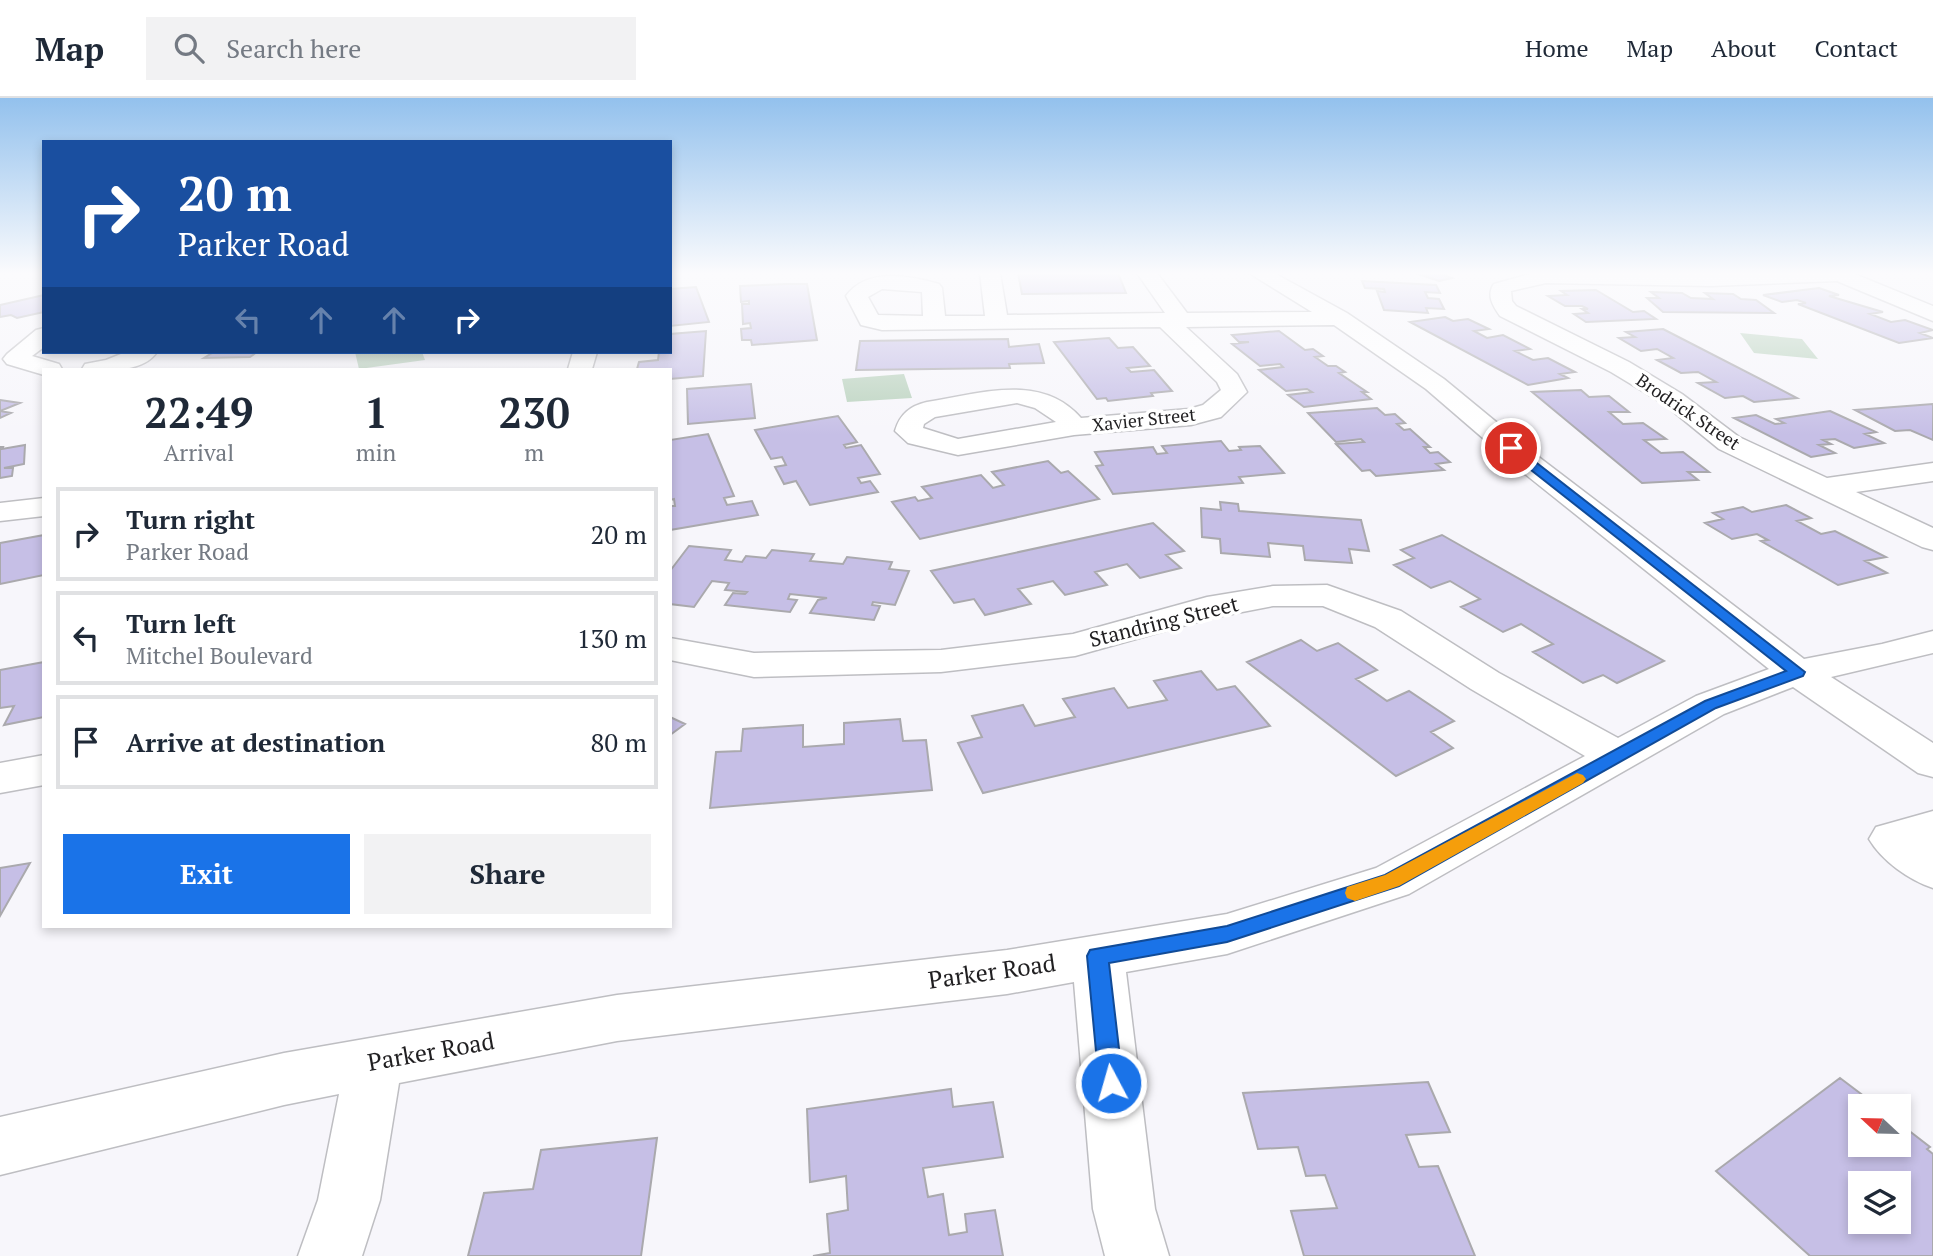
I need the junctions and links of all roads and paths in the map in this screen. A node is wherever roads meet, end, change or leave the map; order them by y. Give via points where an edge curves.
1 (1180, 327) edge
2 (1352, 327) edge
3 (1540, 327) edge
4 (42, 337) edge
5 (140, 354) edge
6 (42, 368) edge
7 (102, 368) edge
8 (1074, 427) junction
9 (1933, 471) edge
10 (1823, 488) junction
11 (42, 507) edge
12 (0, 512) edge
13 (1933, 540) edge
14 (1933, 642) edge
15 (672, 649) edge
16 (1797, 672) junction
17 (1618, 756) junction
18 (1933, 763) edge
19 (42, 770) edge
20 (0, 778) edge
21 (1933, 827) edge
22 (1933, 870) edge
23 (1098, 956) junction
24 (374, 1062) junction
25 (0, 1146) edge
26 (330, 1256) edge
27 (1137, 1256) edge

1 - 8 street, Xavier Street via 1228,379 1234,392 1226,402 1191,417
2 - 16 street via 1435,384
3 - 10 street, Brodrick Street via 1673,399 1730,443
4 - 6 street via 15,359
5 - 7 street
8 - 8 street, Xavier Street via 1044,402 1017,395 927,410 912,420 909,431 918,438 958,447
9 - 10 street
10 - 13 street, Brodrick Street
11 - 12 street
14 - 16 street, Parker Road
15 - 17 street, Standring Street via 754,665 941,661 1075,645 1207,608 1273,596 1327,594 1388,619 1485,681
16 - 17 street, Parker Road via 1710,705
16 - 18 street
17 - 23 street, Parker Road via 1392,881 1227,934
19 - 20 street
21 - 22 street via 1892,839
23 - 24 street, Parker Road via 1007,972 617,1018
23 - 27 street via 1124,1209
24 - 25 street, Parker Road
24 - 26 street via 349,1200

